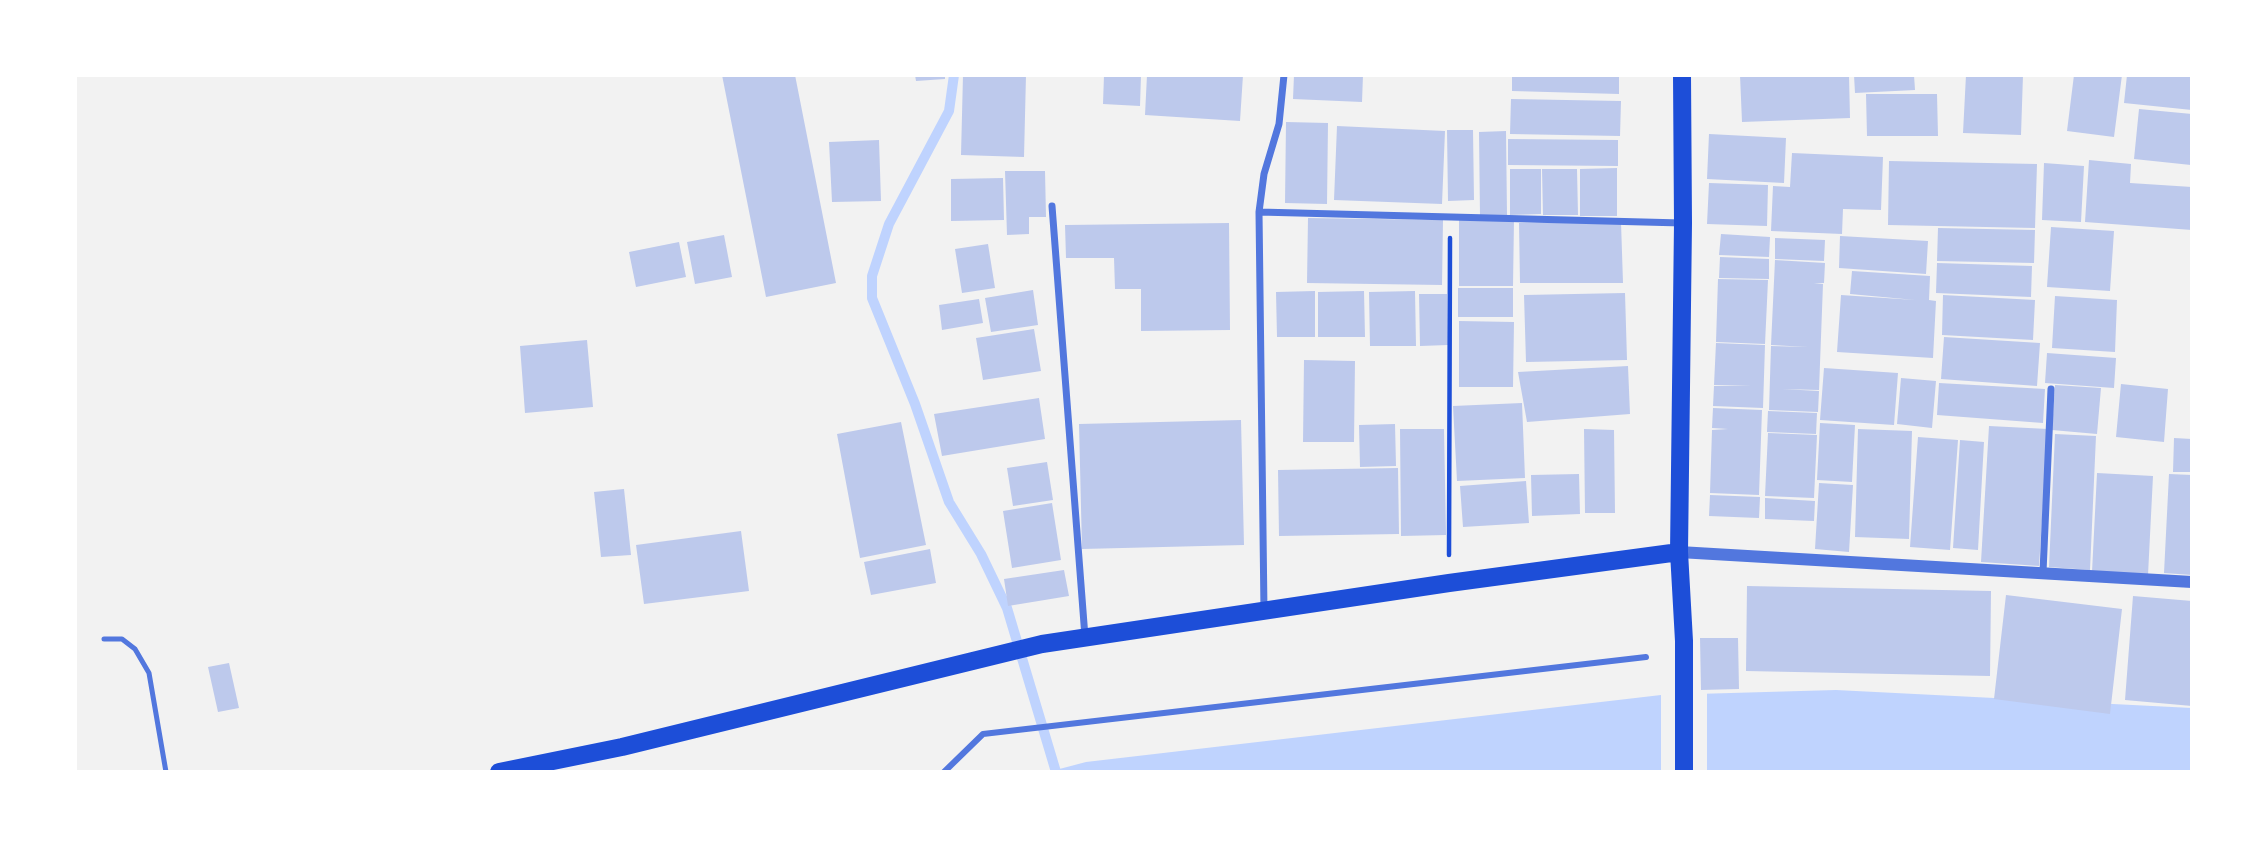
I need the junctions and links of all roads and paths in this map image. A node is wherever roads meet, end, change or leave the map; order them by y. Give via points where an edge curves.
1 (1284, 75) edge
2 (1682, 75) edge
3 (1052, 206) dead end
4 (1259, 212) junction
5 (1450, 216) junction
6 (1683, 223) junction
7 (2051, 389) dead end
8 (1679, 552) junction
9 (2043, 572) junction
10 (2192, 582) edge
11 (1449, 583) junction
12 (1264, 612) junction
13 (1085, 637) junction
14 (104, 639) dead end
15 (1646, 657) dead end
16 (166, 772) edge
17 (499, 772) edge
18 (944, 772) edge
19 (1684, 772) edge

1 - 4 street via 1279,124 1264,174
2 - 6 main road
3 - 13 street
4 - 5 street
4 - 12 street
5 - 6 street
5 - 11 path
6 - 8 main road
7 - 9 street
8 - 9 street
8 - 11 main road
8 - 19 main road
9 - 10 street
11 - 12 main road
12 - 13 main road
13 - 17 main road
14 - 16 lane via 122,639 135,649 149,673
15 - 18 street via 983,734

